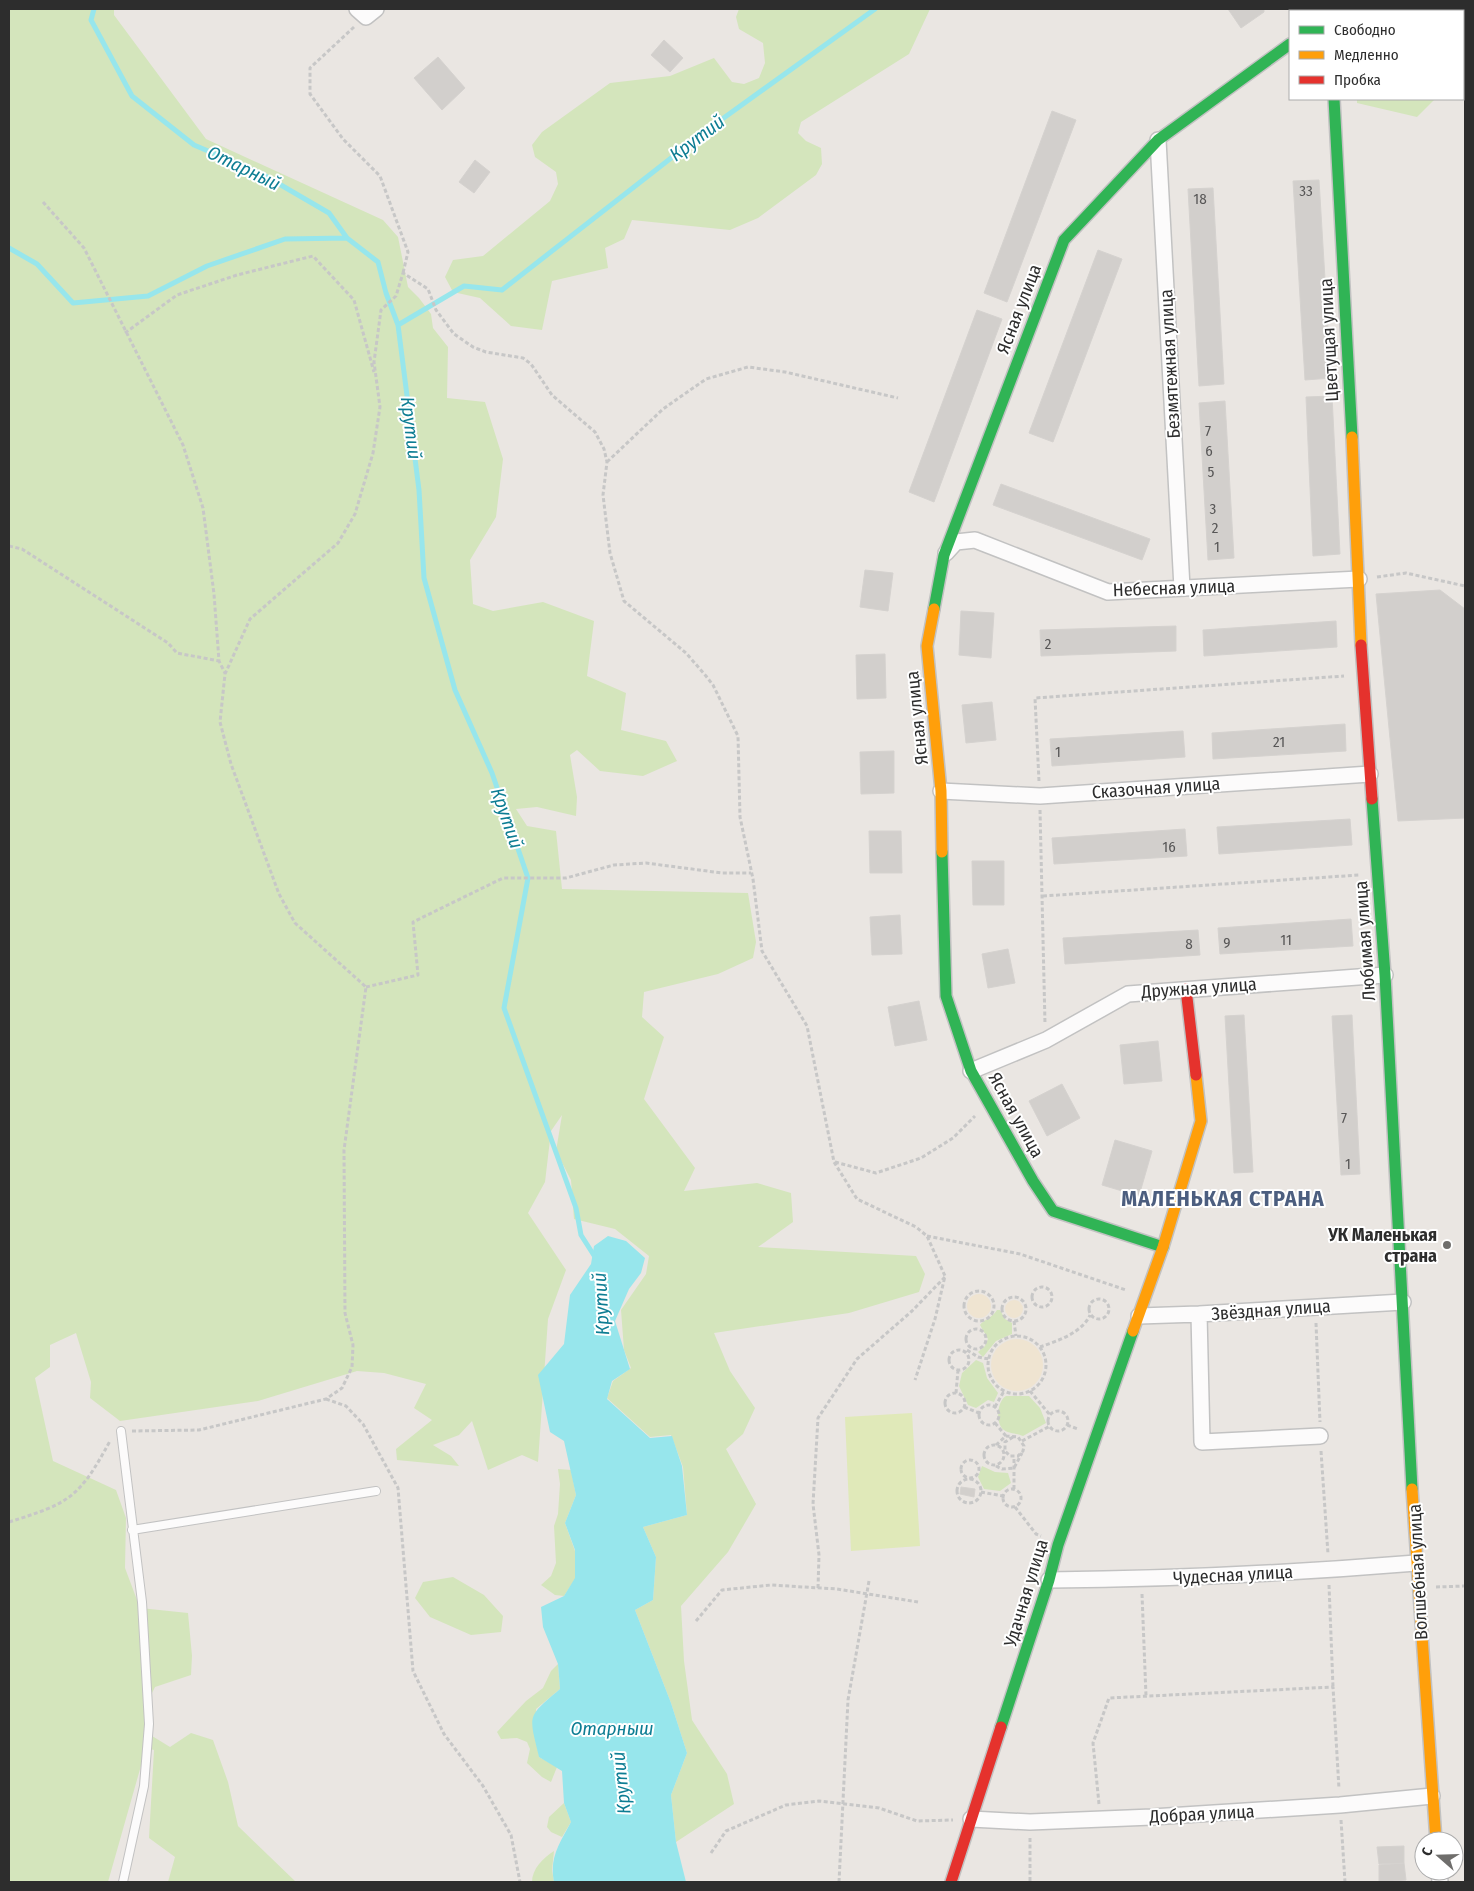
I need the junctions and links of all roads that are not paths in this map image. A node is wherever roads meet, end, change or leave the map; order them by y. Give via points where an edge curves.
1 (1289, 45) edge
2 (1334, 100) edge
3 (1158, 140) junction
4 (944, 555) junction
5 (1359, 579) junction
6 (1182, 588) junction
7 (1370, 774) junction
8 (941, 791) junction
9 (1385, 974) junction
10 (1186, 989) junction
11 (972, 1071) junction
12 (1162, 1247) junction
13 (1403, 1302) junction
14 (1199, 1314) junction
15 (1139, 1316) junction
16 (121, 1431) road end
17 (1320, 1436) road end
18 (376, 1491) dead end
19 (132, 1530) junction
20 (1416, 1563) junction
21 (1050, 1580) junction
22 (1432, 1796) junction
23 (971, 1819) junction
24 (1435, 1831) edge
25 (123, 1882) edge
26 (951, 1882) edge

1 - 3 street, Ясная улица
2 - 5 street, Цветущая улица
3 - 4 street, Ясная улица via 1064,240
3 - 6 street, Безмятежная улица
4 - 6 street, Небесная улица via 956,542 975,540 1108,592
4 - 8 street, Ясная улица via 927,646
5 - 6 street, Небесная улица
5 - 7 street, Любимая улица
7 - 8 street, Сказочная улица via 1040,796
7 - 9 street, Любимая улица
8 - 11 street, Ясная улица via 946,996
9 - 10 street, Дружная улица
9 - 13 street, Любимая улица
10 - 11 street, Дружная улица via 1128,994 1046,1040
10 - 12 street, Удачная улица via 1201,1122
11 - 12 street, Ясная улица via 1053,1211
12 - 15 street, Удачная улица
13 - 14 street, Звёздная улица
13 - 20 street, Волшебная улица
14 - 15 street, Звёздная улица
14 - 17 street via 1202,1442
15 - 21 street, Удачная улица via 1058,1545
16 - 19 lane
18 - 19 lane
19 - 25 lane via 142,1602 150,1724 144,1786
20 - 21 street, Чудесная улица via 1141,1579
20 - 22 street, Волшебная улица
21 - 23 street, Удачная улица
22 - 23 street, Добрая улица via 1152,1817 1030,1822
22 - 24 street, Волшебная улица
23 - 26 street, Удачная улица

